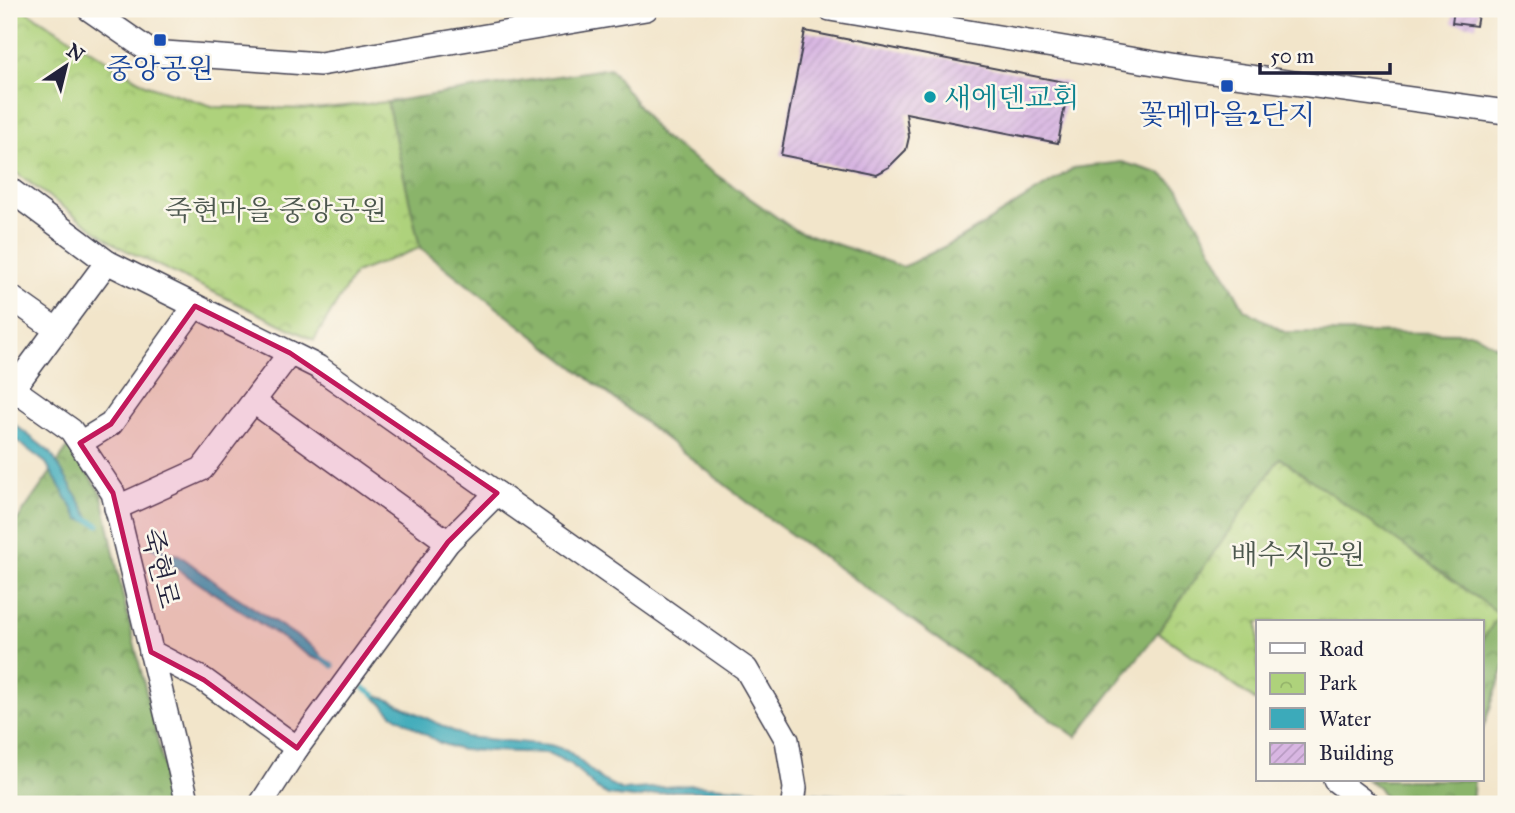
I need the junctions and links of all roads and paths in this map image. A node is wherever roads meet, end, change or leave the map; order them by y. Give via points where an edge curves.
1 (89, 9) edge
2 (646, 9) edge
3 (830, 9) edge
4 (1506, 112) edge
5 (9, 191) edge
6 (107, 262) junction
7 (9, 296) edge
8 (195, 306) junction
9 (57, 330) junction
10 (290, 353) junction
11 (11, 388) edge
12 (254, 402) junction
13 (79, 443) junction
14 (497, 494) junction
15 (116, 508) junction
16 (447, 542) junction
17 (152, 652) junction
18 (297, 748) junction
19 (1338, 782) edge
20 (794, 798) edge
21 (188, 804) edge
22 (261, 804) edge
23 (1367, 804) edge

1 - 2 street via 150,52 320,64
3 - 4 street via 1184,68
5 - 6 street
6 - 8 street
6 - 9 street
7 - 9 street
8 - 10 street
8 - 13 street via 111,424
9 - 11 street
10 - 12 street
10 - 14 street via 318,367
11 - 13 street, 죽현로 via 71,430
12 - 15 street via 202,469
12 - 16 street
13 - 15 street, 죽현로 via 113,493
14 - 16 street
14 - 20 street via 746,669 787,740
15 - 17 street, 죽현로
16 - 18 street
17 - 18 street via 204,680
17 - 21 street, 죽현로
18 - 22 street
19 - 23 street

